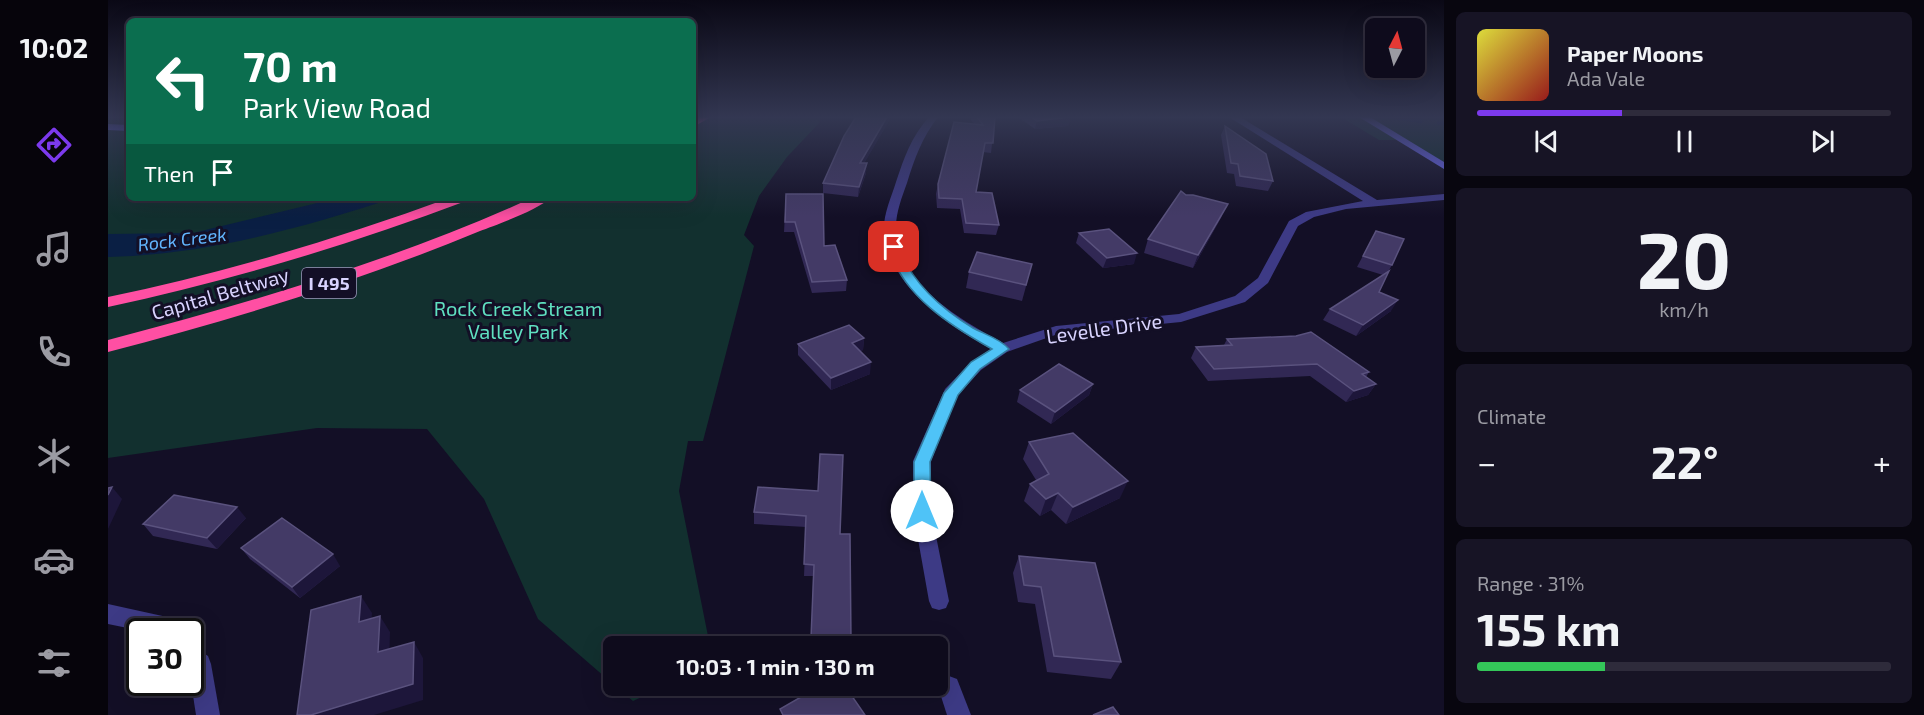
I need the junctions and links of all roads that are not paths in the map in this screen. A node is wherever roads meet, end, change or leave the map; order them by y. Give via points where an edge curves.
1 (911, 150) edge
2 (1288, 150) edge
3 (1418, 150) edge
4 (1444, 166) edge
5 (1444, 197) edge
6 (452, 201) edge
7 (536, 201) edge
8 (1374, 203) junction
9 (108, 302) edge
10 (108, 346) edge
11 (1002, 349) junction
12 (939, 601) dead end
13 (108, 614) edge
14 (128, 618) edge
15 (949, 687) dead end
16 (204, 690) edge
17 (208, 715) edge
18 (959, 715) edge

1 - 11 street via 890,230 899,264 927,298 966,329
2 - 8 street
3 - 4 street
5 - 8 street, Levelle Drive
6 - 9 highway, Capital Beltway / I 495 via 250,268
7 - 10 highway, Capital Beltway / I 495 via 445,242 348,277
8 - 11 street, Levelle Drive via 1310,214 1293,224 1263,280 1240,299 1181,318 1056,330
11 - 12 street, Levelle Drive via 976,366 951,393 922,462 922,511
13 - 14 street
15 - 18 street
16 - 17 street

